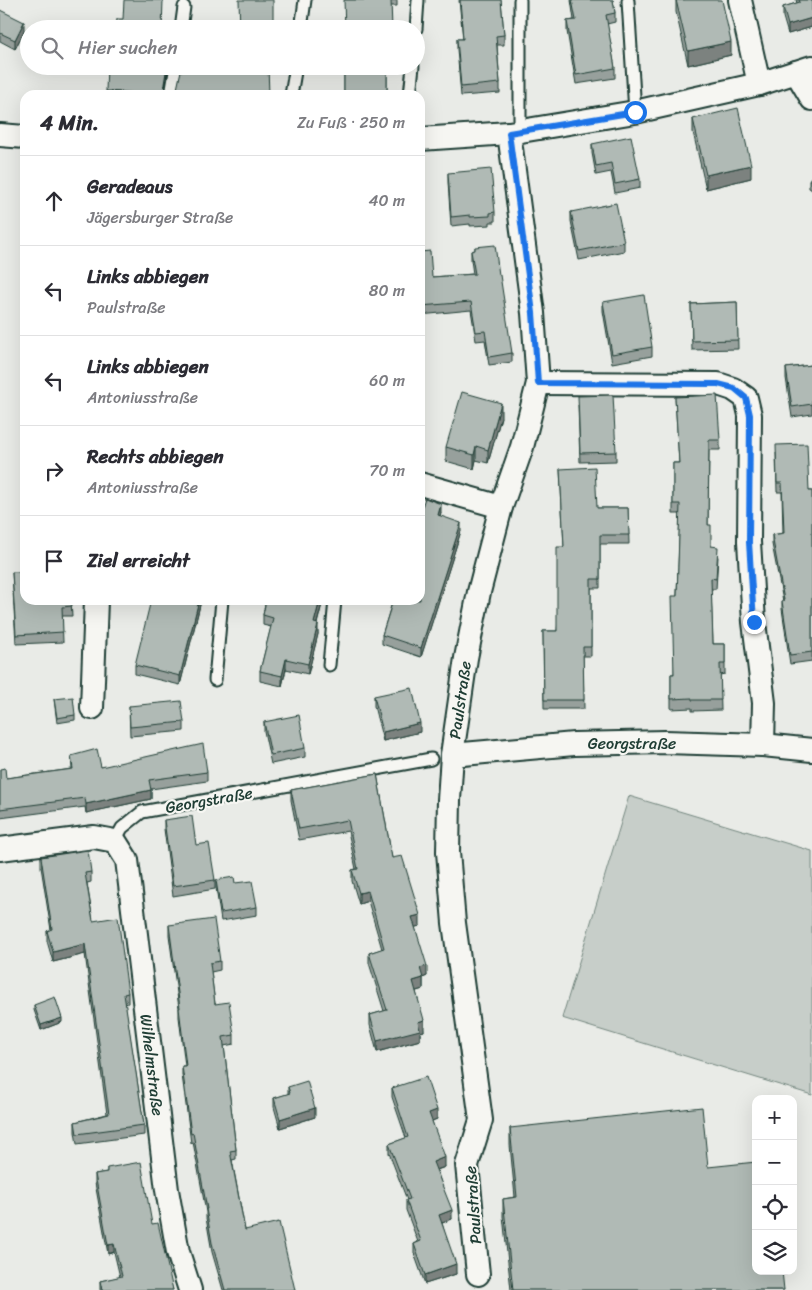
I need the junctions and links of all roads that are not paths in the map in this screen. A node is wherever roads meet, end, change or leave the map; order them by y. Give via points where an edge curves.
1 (305, 0) edge
2 (418, 0) edge
3 (520, 0) edge
4 (740, 0) edge
5 (628, 1) dead end
6 (184, 7) dead end
7 (182, 20) edge
8 (302, 20) edge
9 (417, 20) edge
10 (804, 69) edge
11 (174, 75) edge
12 (295, 75) edge
13 (412, 75) edge
14 (759, 84) junction
15 (172, 90) edge
16 (293, 90) edge
17 (411, 90) edge
18 (812, 99) edge
19 (635, 112) junction
20 (514, 132) junction
21 (0, 136) edge
22 (20, 137) edge
23 (425, 139) edge
24 (538, 383) junction
25 (425, 485) edge
26 (501, 508) junction
27 (96, 605) edge
28 (222, 605) edge
29 (334, 605) edge
30 (329, 665) dead end
31 (215, 680) dead end
32 (92, 708) dead end
33 (763, 745) junction
34 (812, 750) edge
35 (452, 755) junction
36 (430, 759) dead end
37 (115, 841) junction
38 (0, 849) edge
39 (478, 1274) dead end
40 (190, 1290) edge

1 - 8 lane
2 - 9 lane
3 - 20 lane
4 - 14 street
5 - 19 lane
6 - 7 lane
10 - 14 street
10 - 18 street
11 - 15 lane
12 - 16 lane
13 - 17 lane
14 - 19 street
19 - 20 street
20 - 23 street
20 - 24 street, Paulstraße
21 - 22 street
24 - 26 street, Paulstraße via 522,447
24 - 33 street via 718,384 734,388 746,398 750,415 749,542 764,703
25 - 26 street
26 - 35 street, Paulstraße via 479,592
27 - 32 street
28 - 31 lane
29 - 30 lane
33 - 34 street, Georgstraße
33 - 35 street, Georgstraße via 574,744
35 - 39 street, Paulstraße via 450,879 481,1120 467,1165
36 - 37 lane, Georgstraße via 142,812 122,828
37 - 38 street via 94,837
37 - 40 street, Wilhelmstraße via 127,860 167,1190 178,1252

